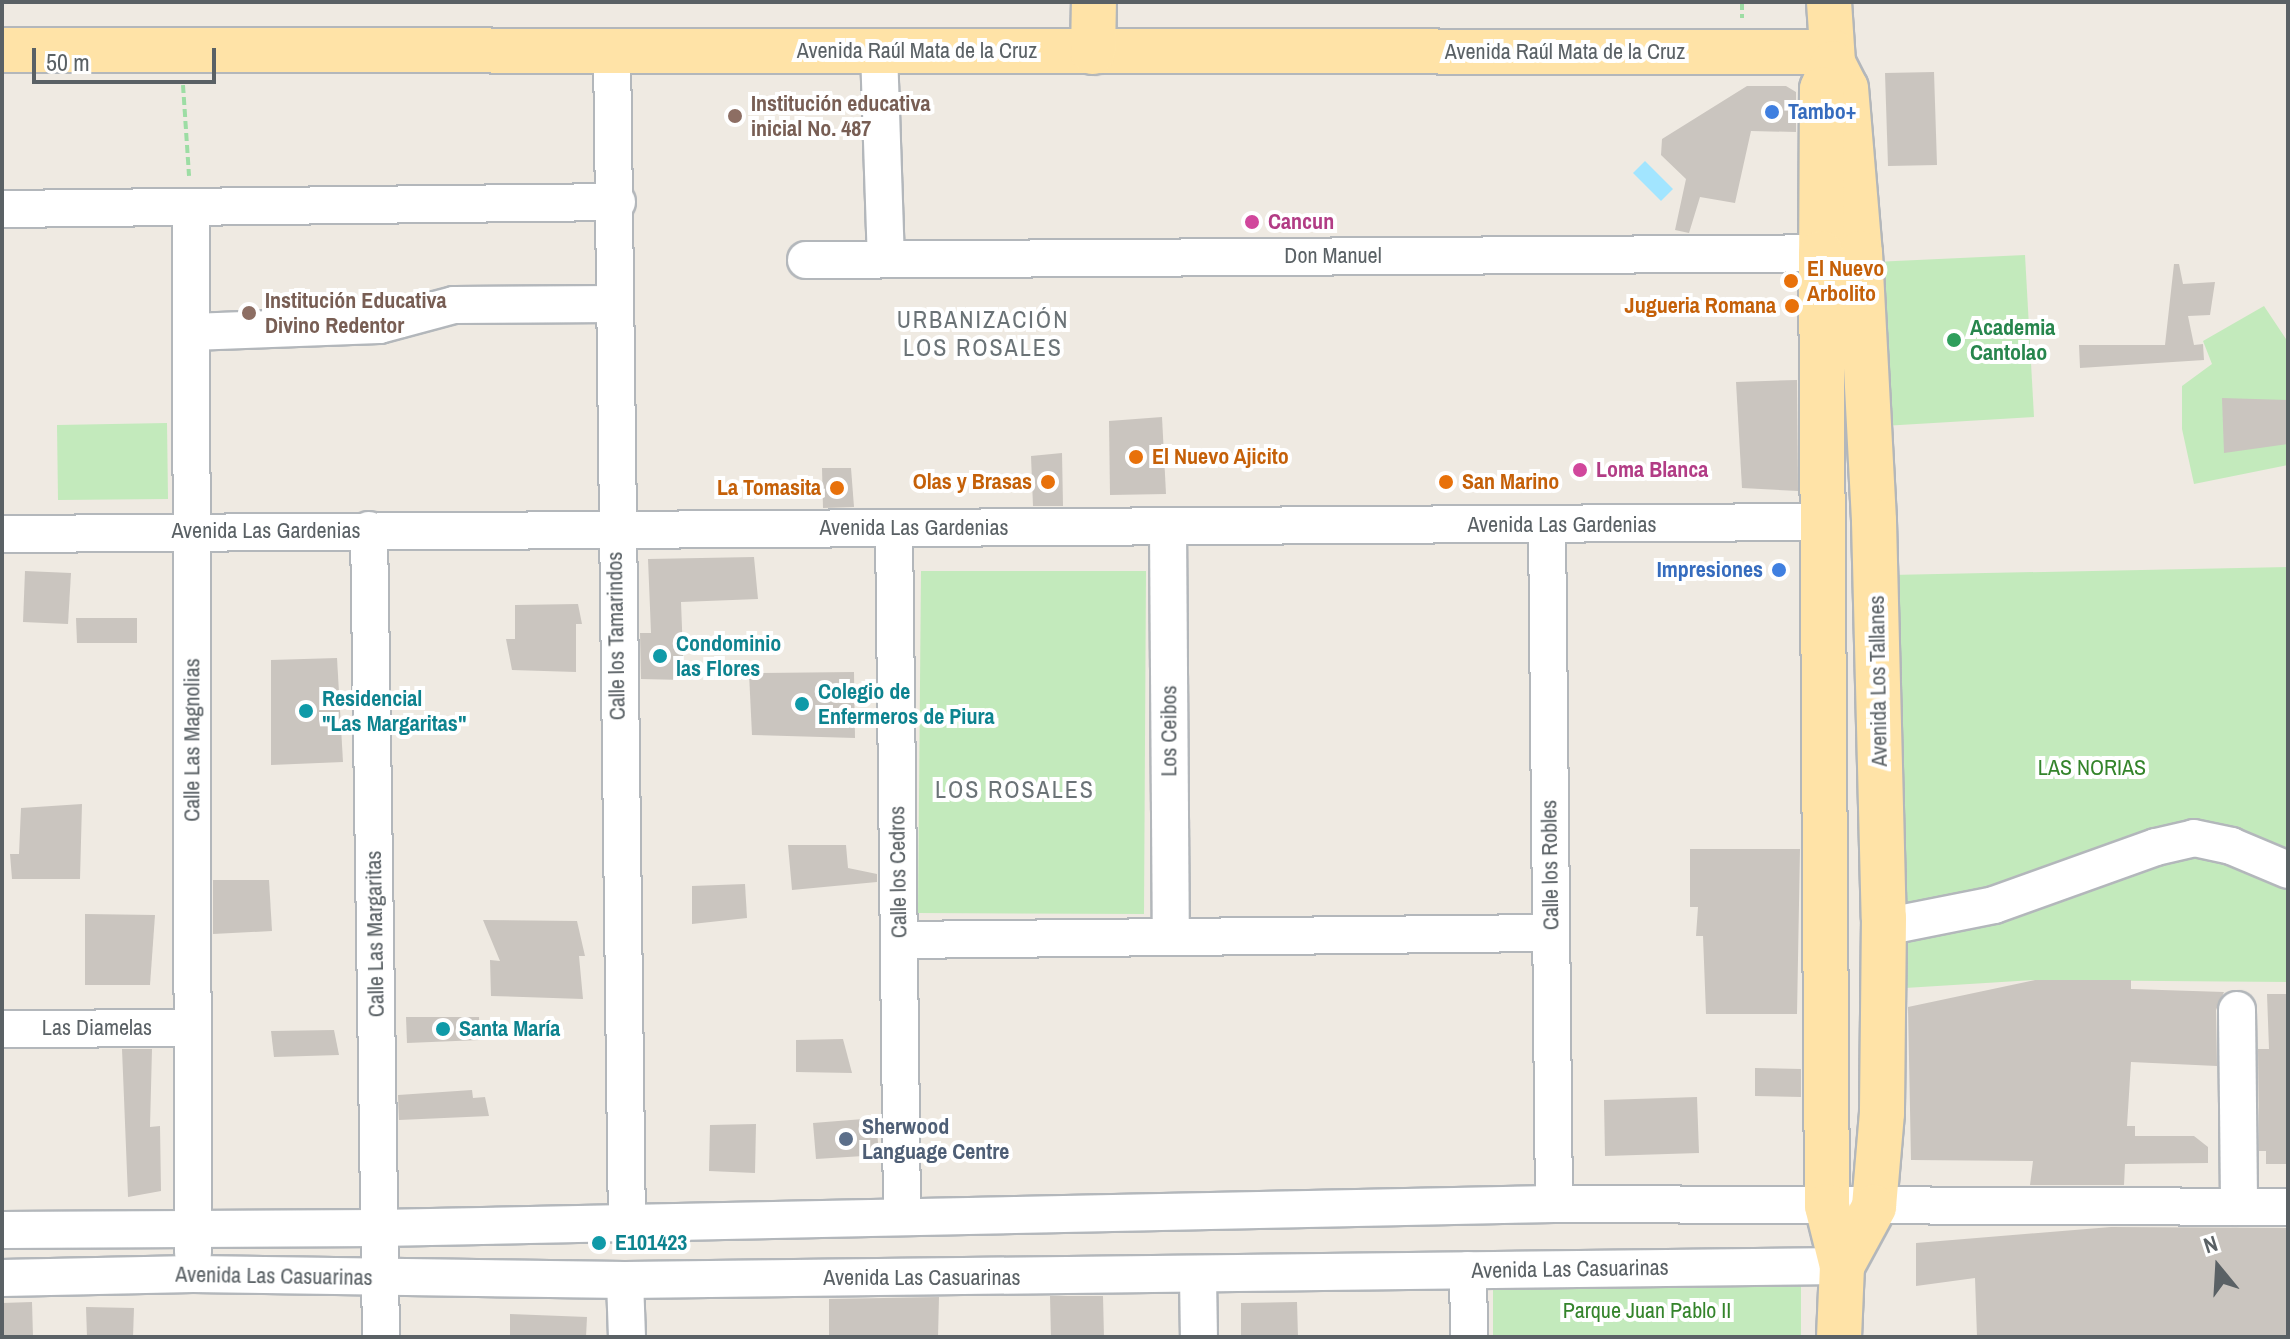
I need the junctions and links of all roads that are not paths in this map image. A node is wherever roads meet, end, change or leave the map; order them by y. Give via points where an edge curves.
1 (1094, 2) edge
2 (1829, 2) edge
3 (2, 50) edge
4 (612, 51) junction
5 (879, 51) junction
6 (1093, 52) junction
7 (1833, 73) junction
8 (617, 202) junction
9 (191, 207) junction
10 (2, 209) edge
11 (1840, 253) junction
12 (886, 259) junction
13 (806, 260) dead end
14 (614, 304) junction
15 (191, 332) junction
16 (1826, 522) junction
17 (1547, 525) junction
18 (614, 527) junction
19 (1168, 527) junction
20 (894, 528) junction
21 (369, 530) junction
22 (192, 531) junction
23 (2, 534) edge
24 (2288, 870) edge
25 (1884, 927) junction
26 (1551, 933) junction
27 (1171, 935) junction
28 (899, 940) junction
29 (2237, 1010) dead end
30 (192, 1028) junction
31 (2, 1029) edge
32 (1554, 1204) junction
33 (1827, 1206) junction
34 (1874, 1207) junction
35 (2239, 1207) junction
36 (2288, 1207) edge
37 (902, 1216) junction
38 (627, 1222) junction
39 (193, 1228) junction
40 (379, 1228) junction
41 (2, 1230) edge
42 (1842, 1266) junction
43 (1468, 1270) junction
44 (193, 1274) junction
45 (1198, 1276) junction
46 (2, 1278) edge
47 (380, 1278) junction
48 (625, 1280) junction
49 (381, 1337) edge
50 (627, 1337) edge
51 (1199, 1337) edge
52 (1469, 1337) edge
53 (1839, 1337) edge

1 - 6 main road
2 - 7 main road, Avenida Los Tallanes
3 - 4 main road, Avenida Raúl Mata de la Cruz
4 - 5 main road, Avenida Raúl Mata de la Cruz
4 - 8 street, Calle los Tamarindos
5 - 6 main road, Avenida Raúl Mata de la Cruz
5 - 12 street
6 - 7 main road, Avenida Raúl Mata de la Cruz
7 - 11 main road, Avenida Los Tallanes
8 - 9 street
8 - 14 street, Calle los Tamarindos
9 - 10 street
9 - 15 street, Calle Las Magnolias
11 - 12 street, Don Manuel
11 - 16 main road, Avenida Los Tallanes
11 - 25 main road, Avenida Los Tallanes via 1874,521
12 - 13 street, Don Manuel
14 - 15 street via 454,305 379,325
14 - 18 street, Calle los Tamarindos
15 - 22 street, Calle Las Magnolias
16 - 17 street, Avenida Las Gardenias
16 - 33 main road, Avenida Los Tallanes
17 - 19 street, Avenida Las Gardenias
17 - 26 street, Calle los Robles
18 - 20 street, Avenida Las Gardenias
18 - 21 street, Avenida Las Gardenias
18 - 38 street, Calle los Tamarindos
19 - 20 street, Avenida Las Gardenias
19 - 27 street, Los Ceibos
20 - 28 street, Calle los Cedros
21 - 22 street, Avenida Las Gardenias
21 - 40 street, Calle Las Margaritas
22 - 23 street, Avenida Las Gardenias
22 - 30 street, Calle Las Magnolias
24 - 25 street via 2194,838 1994,905
25 - 34 main road, Avenida Los Tallanes via 1882,1113
26 - 27 street
26 - 32 street, Calle los Robles
27 - 28 street
28 - 37 street, Calle los Cedros
29 - 35 street
30 - 31 street, Las Diamelas
30 - 39 street, Calle Las Magnolias
32 - 33 street, Avenida Las Casuarinas
32 - 37 street, Avenida Las Casuarinas
33 - 34 street, Avenida Las Casuarinas
33 - 42 main road, Avenida Los Tallanes
34 - 35 street, Avenida Las Casuarinas
34 - 42 main road, Avenida Los Tallanes
35 - 36 street, Avenida Las Casuarinas
37 - 38 street, Avenida Las Casuarinas
38 - 40 street, Avenida Las Casuarinas
39 - 40 street, Avenida Las Casuarinas
39 - 41 street, Avenida Las Casuarinas
39 - 44 street, Calle Las Magnolias
40 - 47 street, Calle Las Margaritas
42 - 43 street, Avenida Las Casuarinas
42 - 53 main road, Avenida Los Tallanes
43 - 45 street, Avenida Las Casuarinas
43 - 52 street
44 - 46 street, Avenida Las Casuarinas
44 - 47 street, Avenida Las Casuarinas
45 - 48 street, Avenida Las Casuarinas
45 - 51 street
47 - 48 street, Avenida Las Casuarinas
47 - 49 street, Calle Las Margaritas
48 - 50 street

